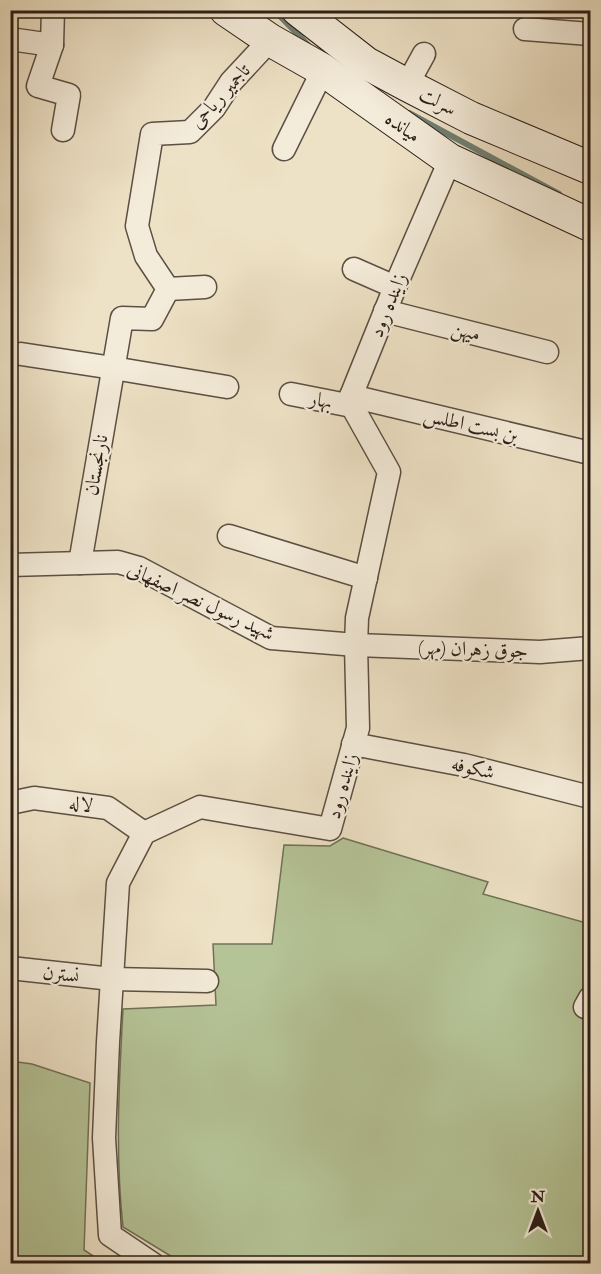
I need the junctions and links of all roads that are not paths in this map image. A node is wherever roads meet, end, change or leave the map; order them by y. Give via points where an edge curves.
1 (53, 10) edge
2 (226, 10) edge
3 (305, 13) edge
4 (525, 29) dead end
5 (591, 34) edge
6 (10, 39) edge
7 (270, 39) junction
8 (52, 45) junction
9 (424, 54) dead end
10 (323, 70) junction
11 (406, 85) junction
12 (63, 130) dead end
13 (460, 140) junction
14 (284, 149) dead end
15 (591, 168) edge
16 (591, 225) edge
17 (354, 269) dead end
18 (205, 287) dead end
19 (395, 287) junction
20 (168, 289) junction
21 (386, 310) junction
22 (547, 352) dead end
23 (21, 354) dead end
24 (113, 368) junction
25 (227, 387) dead end
26 (291, 394) dead end
27 (352, 401) junction
28 (591, 453) edge
29 (229, 536) dead end
30 (80, 563) junction
31 (10, 565) edge
32 (366, 578) junction
33 (356, 645) junction
34 (591, 648) edge
35 (353, 744) junction
36 (591, 798) edge
37 (10, 803) edge
38 (144, 833) junction
39 (10, 968) edge
40 (112, 979) junction
41 (207, 981) dead end
42 (153, 1263) edge

1 - 8 street
2 - 7 street, میانده
3 - 11 street, سرلت via 366,63
4 - 5 street
6 - 8 street
7 - 10 street, میانده
7 - 20 street, تاجمیر ریاحی via 190,132 152,134 137,226 146,256
8 - 12 street via 38,86 69,95
9 - 11 street
10 - 13 street, میانده
10 - 14 street
11 - 13 street, سرلت
13 - 15 street, سرلت
13 - 16 street, میانده
13 - 19 street, زاینده رود
17 - 19 street
18 - 20 street
19 - 21 street, زاینده رود
20 - 24 street via 152,320 122,318
21 - 22 street, میهن
21 - 27 street, زاینده رود
23 - 24 street
24 - 25 street
24 - 30 street, نارنجستان
26 - 27 street, بهار
27 - 28 street, بن بست اطلس
27 - 32 street, زاینده رود via 389,472
29 - 32 street
30 - 31 street, شهید رسول نصر اصفهانی
30 - 33 street, شهید رسول نصر اصفهانی via 118,562 139,568 271,638
32 - 33 street, زاینده رود
33 - 34 street, جوق زهران (مهر) via 540,652
33 - 35 street, زاینده رود via 358,728
35 - 36 street, شکوفه via 464,765
35 - 38 street, زاینده رود via 330,829 200,807
37 - 38 street, لاله via 34,798 108,808
38 - 40 street via 118,883
39 - 40 street, نسترن
40 - 41 street, نسترن
40 - 42 street via 104,1138 110,1235

